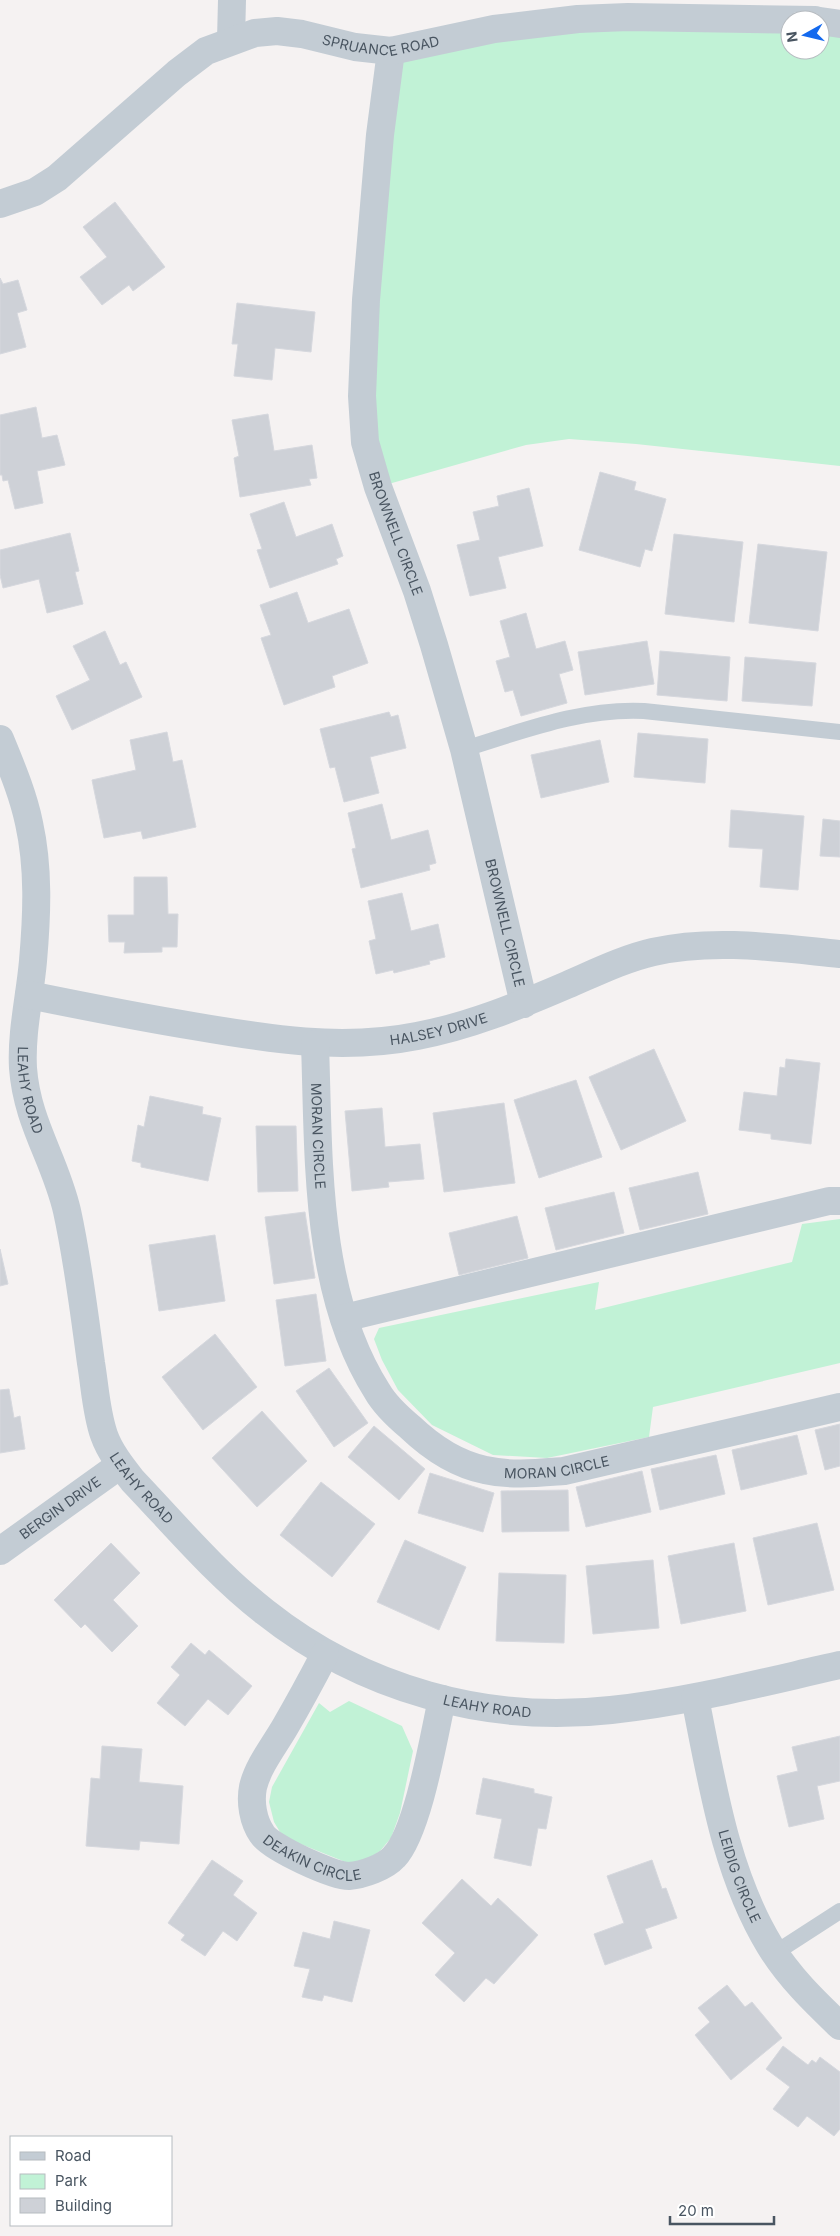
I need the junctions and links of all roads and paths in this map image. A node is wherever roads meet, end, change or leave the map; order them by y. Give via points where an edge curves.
1 (232, 0) edge
2 (780, 19) edge
3 (232, 40) junction
4 (391, 51) junction
5 (0, 204) edge
6 (840, 732) edge
7 (0, 739) edge
8 (464, 749) junction
9 (840, 954) edge
10 (29, 995) junction
11 (524, 1004) junction
12 (315, 1044) junction
13 (840, 1201) edge
14 (344, 1318) junction
15 (840, 1407) edge
16 (120, 1465) junction
17 (0, 1551) edge
18 (325, 1654) junction
19 (840, 1665) edge
20 (695, 1698) junction
21 (442, 1699) junction
22 (840, 1911) edge
23 (775, 1954) junction
24 (840, 2026) edge

1 - 3 street
2 - 4 street, SPRUANCE ROAD via 578,19 494,29
3 - 4 street, SPRUANCE ROAD via 277,30
3 - 5 street, SPRUANCE ROAD via 206,51 177,73 57,178 35,192
4 - 8 street, BROWNELL CIRCLE via 380,135 366,300 362,396 365,442 432,636
6 - 8 lane via 615,710 549,722
7 - 10 street, LEAHY ROAD via 29,822 36,868
8 - 11 street, BROWNELL CIRCLE
9 - 11 street, HALSEY DRIVE via 726,945 653,952
10 - 12 street, HALSEY DRIVE via 197,1027
10 - 16 street, LEAHY ROAD via 24,1032 25,1092 31,1117 58,1180 66,1209 97,1406 104,1436
11 - 12 street, HALSEY DRIVE via 462,1026 415,1037
12 - 14 street, MORAN CIRCLE via 320,1193 326,1240
13 - 14 street via 829,1201
14 - 15 street, MORAN CIRCLE via 360,1361 378,1392 398,1416 426,1442 453,1459 484,1470 522,1473 564,1471
16 - 17 street, BERGIN DRIVE
16 - 18 street, LEAHY ROAD via 232,1583 265,1612
18 - 21 street, LEAHY ROAD via 374,1677
18 - 21 street, DEAKIN CIRCLE via 258,1774 252,1803 262,1835 274,1846 337,1874 350,1876 378,1867 402,1848 412,1823
19 - 20 street, LEAHY ROAD
20 - 21 street, LEAHY ROAD via 610,1710 560,1713 511,1711
20 - 23 street, LEIDIG CIRCLE via 727,1842 744,1892
22 - 23 lane
23 - 24 street, LEIDIG CIRCLE via 801,1988

